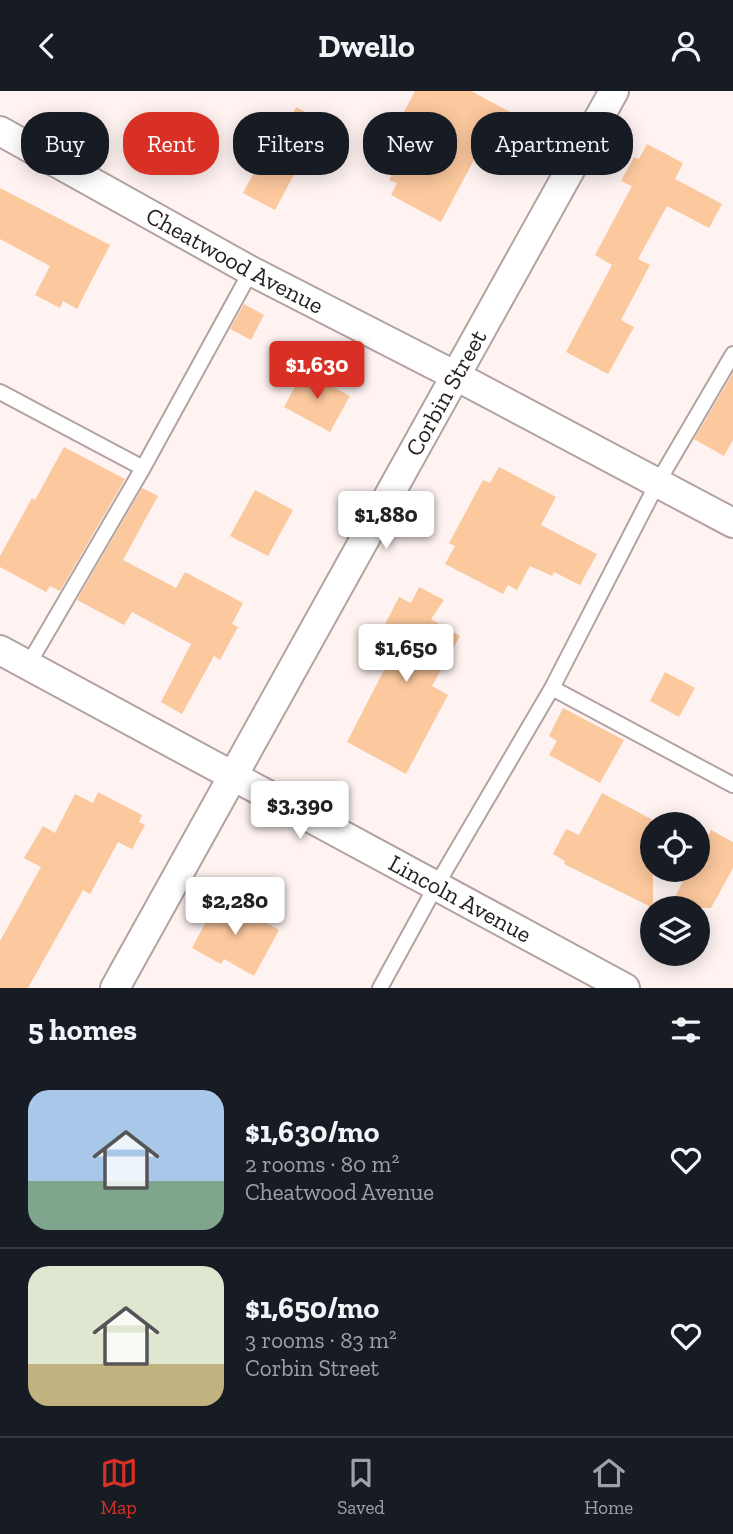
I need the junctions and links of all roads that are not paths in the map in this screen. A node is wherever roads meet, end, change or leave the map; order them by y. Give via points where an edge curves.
1 (614, 91) edge
2 (0, 131) edge
3 (251, 271) junction
4 (733, 354) edge
5 (456, 376) junction
6 (0, 392) edge
7 (143, 468) junction
8 (658, 482) junction
9 (733, 523) edge
10 (0, 650) edge
11 (28, 665) junction
12 (552, 688) junction
13 (233, 776) junction
14 (733, 785) edge
15 (436, 886) junction
16 (115, 988) edge
17 (380, 988) edge
18 (625, 988) edge

1 - 5 street, Corbin Street
2 - 3 street, Cheatwood Avenue
3 - 5 street, Cheatwood Avenue
3 - 7 lane
4 - 8 lane
5 - 8 street, Cheatwood Avenue
5 - 13 street, Corbin Street
6 - 7 lane
7 - 11 lane
8 - 9 street, Cheatwood Avenue
8 - 12 lane
10 - 11 street, Lincoln Avenue
11 - 13 street, Lincoln Avenue
12 - 14 lane
12 - 15 lane
13 - 15 street, Lincoln Avenue
13 - 16 street, Corbin Street
15 - 17 lane
15 - 18 street, Lincoln Avenue

